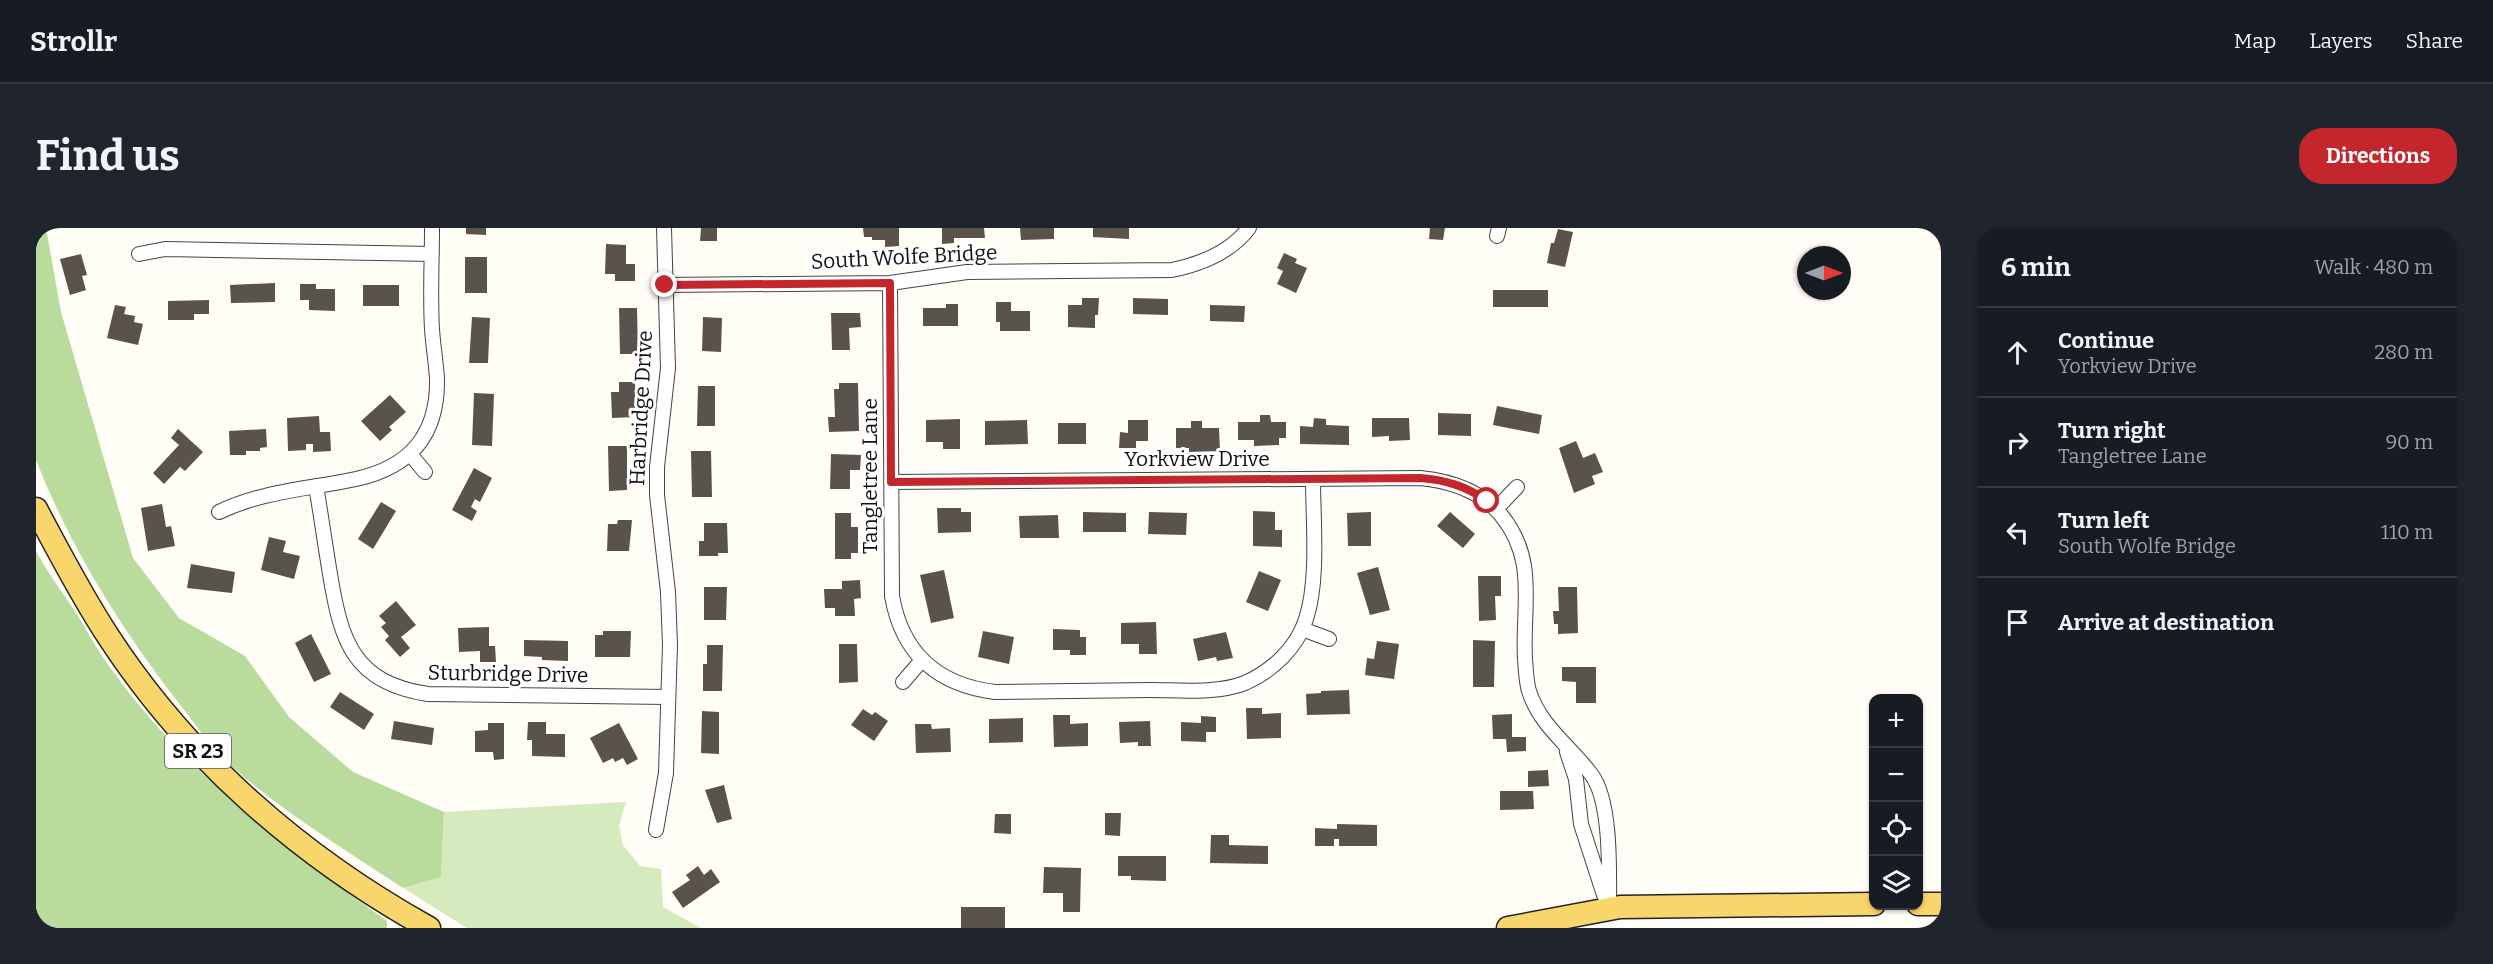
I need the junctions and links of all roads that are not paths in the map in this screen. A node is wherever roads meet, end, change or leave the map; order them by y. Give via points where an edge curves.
1 (432, 228) edge
2 (664, 228) edge
3 (1249, 228) edge
4 (139, 254) dead end
5 (432, 254) junction
6 (890, 283) junction
7 (665, 285) junction
8 (410, 454) junction
9 (425, 472) dead end
10 (1314, 479) junction
11 (891, 482) junction
12 (316, 486) junction
13 (1517, 487) dead end
14 (36, 509) edge
15 (1496, 509) junction
16 (219, 512) dead end
17 (1302, 629) junction
18 (1329, 639) dead end
19 (922, 660) junction
20 (903, 682) dead end
21 (668, 697) junction
22 (1566, 747) junction
23 (1606, 818) junction
24 (1581, 824) junction
25 (656, 830) dead end
26 (1869, 904) edge
27 (1923, 904) edge
28 (1941, 904) edge
29 (1615, 908) junction
30 (1543, 925) edge
31 (429, 928) edge
32 (1508, 928) edge

1 - 5 street
2 - 7 street, Harbridge Drive
3 - 6 street, South Wolfe Bridge via 1221,253 1172,270 967,272
4 - 5 street via 165,249
5 - 8 street via 437,381 428,427
6 - 7 street, South Wolfe Bridge
6 - 11 street, Tangletree Lane
7 - 21 street, Harbridge Drive via 668,368 657,495 668,592
8 - 9 street
8 - 12 street via 390,469
10 - 11 street, Yorkview Drive
10 - 15 street, Yorkview Drive via 1441,480 1466,488
10 - 17 street, Tangletree Lane via 1312,586
11 - 19 street, Tangletree Lane via 892,596 905,638
12 - 16 street via 254,497
12 - 21 street, Sturbridge Drive via 340,625 351,650 377,677 401,689 428,694
13 - 15 street
14 - 31 main road, SR 23 via 109,638 148,693 194,747 291,837 374,896
15 - 22 street, Yorkview Drive via 1513,531 1527,574 1525,653 1529,690 1544,722
17 - 18 street
17 - 19 street, Tangletree Lane via 1283,657 1242,684 1188,690 995,692 957,684
19 - 20 street
21 - 25 street, Harbridge Drive via 666,773
22 - 23 street, Yorkview Drive via 1593,776
22 - 24 street via 1576,779
23 - 24 street
23 - 29 street, Yorkview Drive
24 - 29 street
26 - 29 main road
27 - 28 main road
29 - 30 main road
30 - 32 main road

